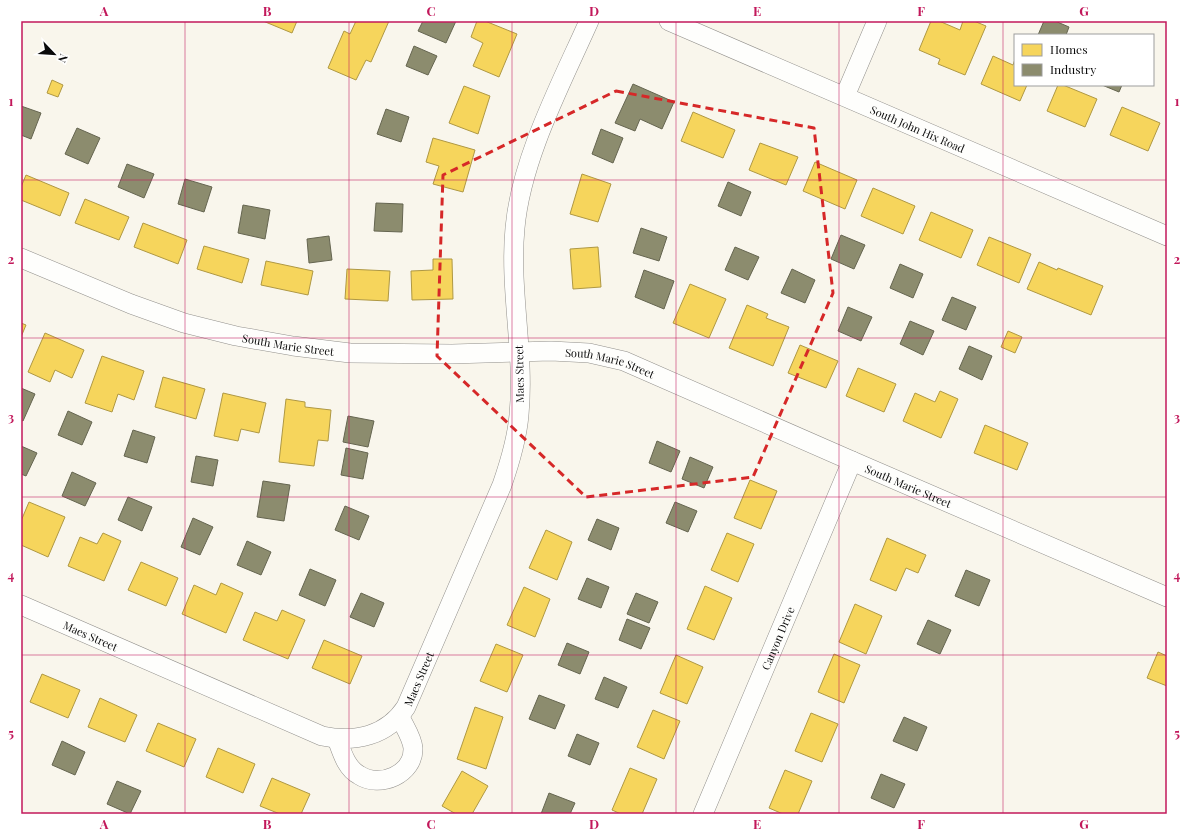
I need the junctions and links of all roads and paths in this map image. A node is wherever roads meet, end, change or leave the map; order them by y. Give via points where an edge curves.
1 (588, 21) edge
2 (669, 21) edge
3 (877, 21) edge
4 (844, 96) junction
5 (1167, 236) edge
6 (21, 258) edge
7 (518, 350) junction
8 (852, 461) junction
9 (1167, 596) edge
10 (21, 606) edge
11 (400, 717) junction
12 (337, 739) junction
13 (703, 814) edge

1 - 7 street, Maes Street via 539,135 520,192 512,264
2 - 4 street, South John Hix Road
3 - 4 street
4 - 5 street, South John Hix Road
6 - 7 street, South Marie Street via 131,304 184,322 243,337 350,352 452,354
7 - 8 street, South Marie Street via 589,353 624,361
7 - 11 street, Maes Street via 519,415 510,462 410,700
8 - 9 street, South Marie Street
8 - 13 street, Canyon Drive
10 - 12 street, Maes Street via 322,736
11 - 12 street, Maes Street via 376,734
11 - 12 street, Maes Street via 413,748 411,758 404,769 381,782 369,781 357,775 344,759

